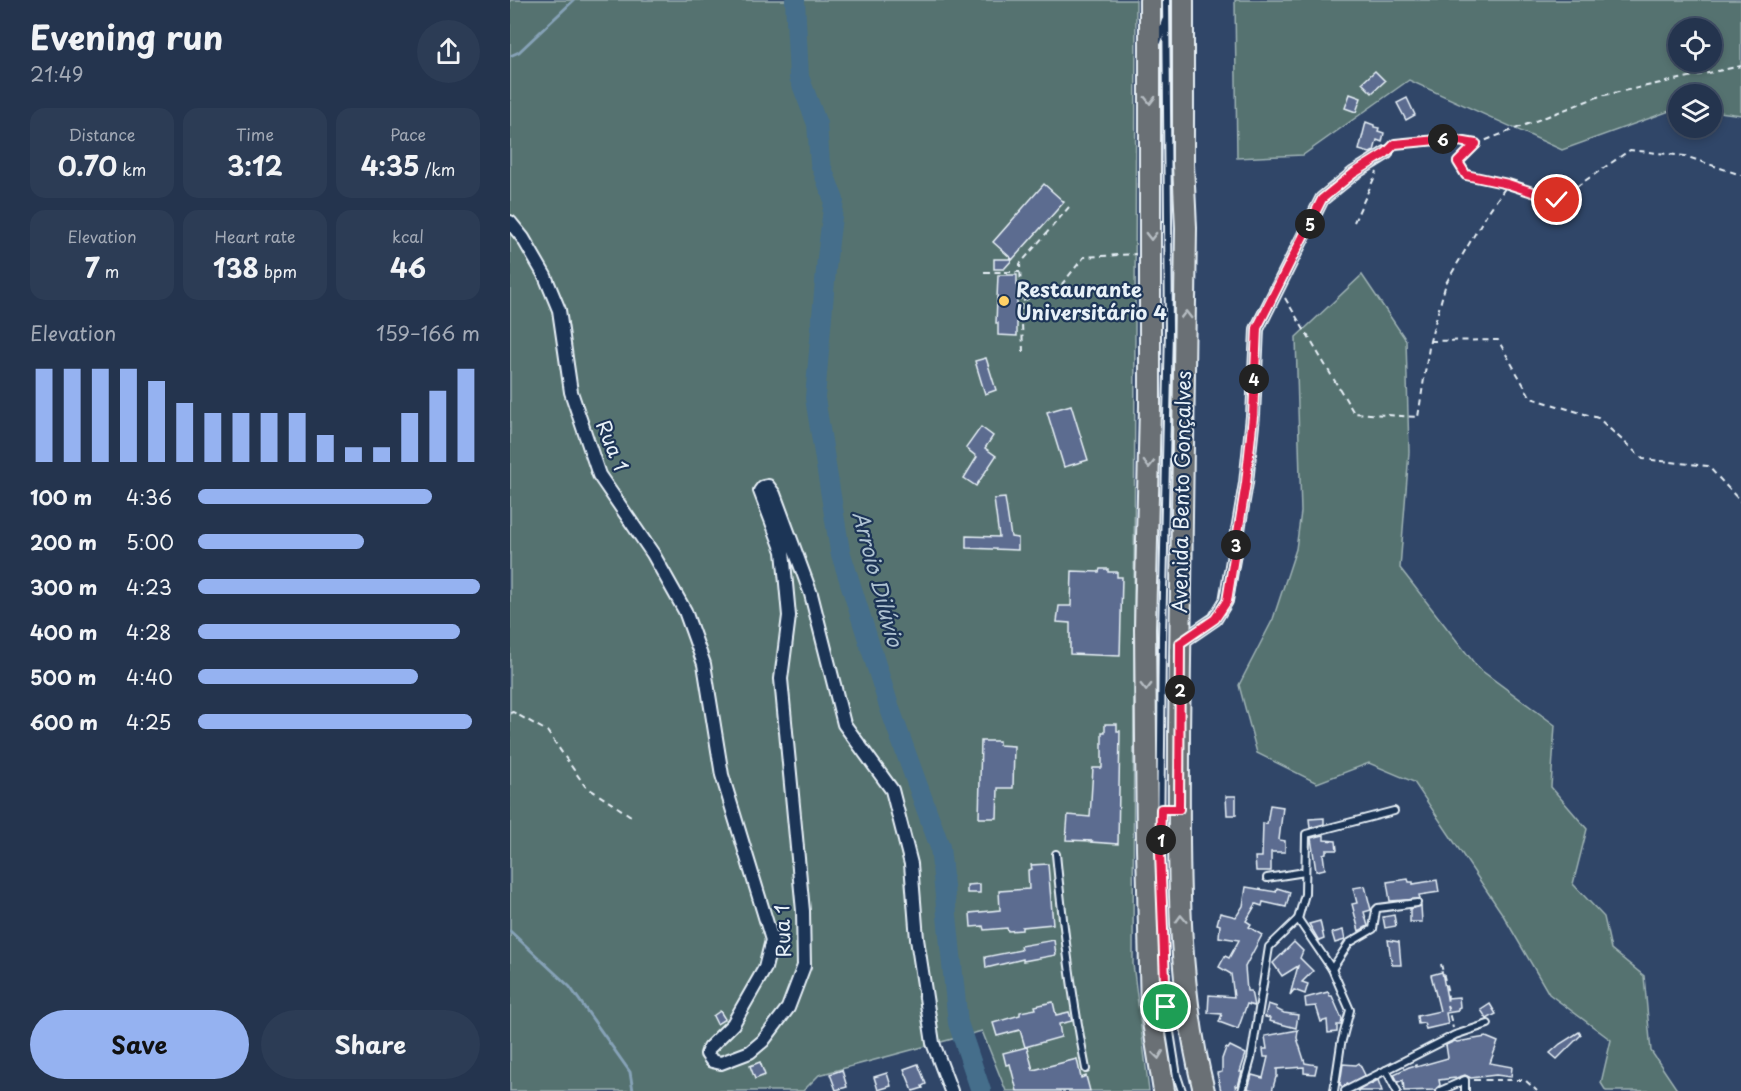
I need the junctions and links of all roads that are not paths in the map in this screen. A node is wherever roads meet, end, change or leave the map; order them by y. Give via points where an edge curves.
1 (1150, 0) edge
2 (1166, 0) edge
3 (1171, 0) edge
4 (1183, 0) edge
5 (1167, 15) junction
6 (1150, 68) junction
7 (1386, 153) road end
8 (510, 222) edge
9 (1180, 643) junction
10 (1170, 809) junction
11 (1394, 811) dead end
12 (1056, 854) dead end
13 (1305, 872) junction
14 (1267, 878) dead end
15 (1417, 903) dead end
16 (1298, 919) junction
17 (1332, 969) junction
18 (1488, 1024) dead end
19 (1086, 1069) dead end
20 (1386, 1070) junction
21 (949, 1090) edge
22 (1164, 1091) edge
23 (1182, 1091) edge
24 (1204, 1091) edge
25 (1242, 1091) edge
26 (1334, 1091) edge
27 (1345, 1091) edge
28 (1397, 1091) edge
29 (1440, 1091) edge
30 (1465, 1091) edge

1 - 6 main road, Avenida Bento Gonçalves
2 - 5 lane
3 - 5 lane
9 -> 4 main road, Avenida Bento Gonçalves via 1186,239
5 - 6 lane
5 - 10 lane via 1169,330 1162,636
6 -> 22 main road, Avenida Bento Gonçalves via 1147,839 1151,1009
7 - 9 street via 1322,199 1257,328 1246,483 1227,601 1215,619
8 - 21 street, Rua 1 via 545,276 559,309 572,392 599,475 653,554 685,611 704,664 722,775 772,940 765,968 733,1024 707,1051 708,1057 721,1063 750,1052 763,1041 788,1008 804,966 803,911 781,679 789,616 783,550 760,491 768,486 811,594 844,724 892,790 911,864 917,939 933,1043
9 - 10 main road, Avenida Bento Gonçalves
10 - 23 lane via 1160,852 1166,1007
24 -> 10 main road, Avenida Bento Gonçalves via 1194,1053 1183,970
11 - 13 lane via 1306,834
12 - 19 lane via 1062,920
13 - 14 lane
13 - 16 lane via 1305,894
15 - 17 lane via 1378,908 1372,929 1349,943
16 - 17 lane
16 - 25 lane via 1269,947 1258,1022
17 - 26 lane via 1350,1010
18 - 20 lane via 1455,1035
20 - 27 lane
20 - 28 lane
29 - 30 lane via 1465,1080

